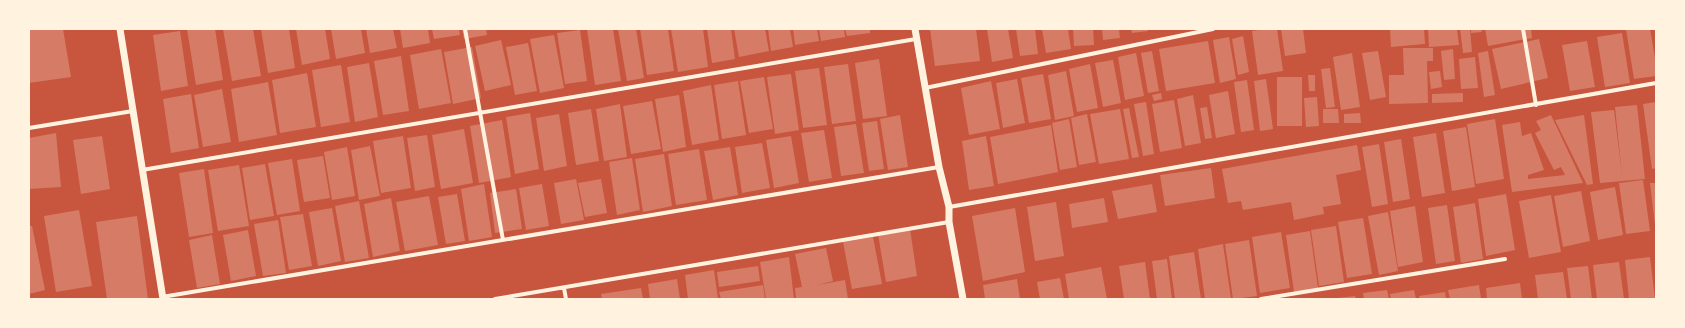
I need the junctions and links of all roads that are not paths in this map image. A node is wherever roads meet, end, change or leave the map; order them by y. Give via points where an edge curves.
1 (120, 29) edge
2 (465, 29) edge
3 (915, 29) edge
4 (1212, 29) edge
5 (1522, 29) edge
6 (916, 39) junction
7 (1656, 84) edge
8 (925, 88) junction
9 (1536, 105) junction
10 (133, 111) junction
11 (480, 113) junction
12 (29, 128) edge
13 (939, 168) junction
14 (142, 170) junction
15 (949, 207) junction
16 (949, 222) junction
17 (503, 240) junction
18 (1505, 259) dead end
19 (564, 288) junction
20 (163, 298) edge
21 (495, 299) edge
22 (566, 299) edge
23 (963, 299) edge
24 (1261, 299) edge

1 - 10 street
2 - 11 street
3 - 6 street
4 - 8 street
5 - 9 street
6 - 8 street
6 - 11 street
7 - 9 street
8 - 13 street
9 - 15 street
10 - 12 street
10 - 14 street
11 - 14 street
11 - 17 street
13 - 15 street
13 - 17 street
14 - 20 street
15 - 16 street
16 - 19 street
16 - 23 street
17 - 20 street
18 - 24 street
19 - 21 street
19 - 22 street

